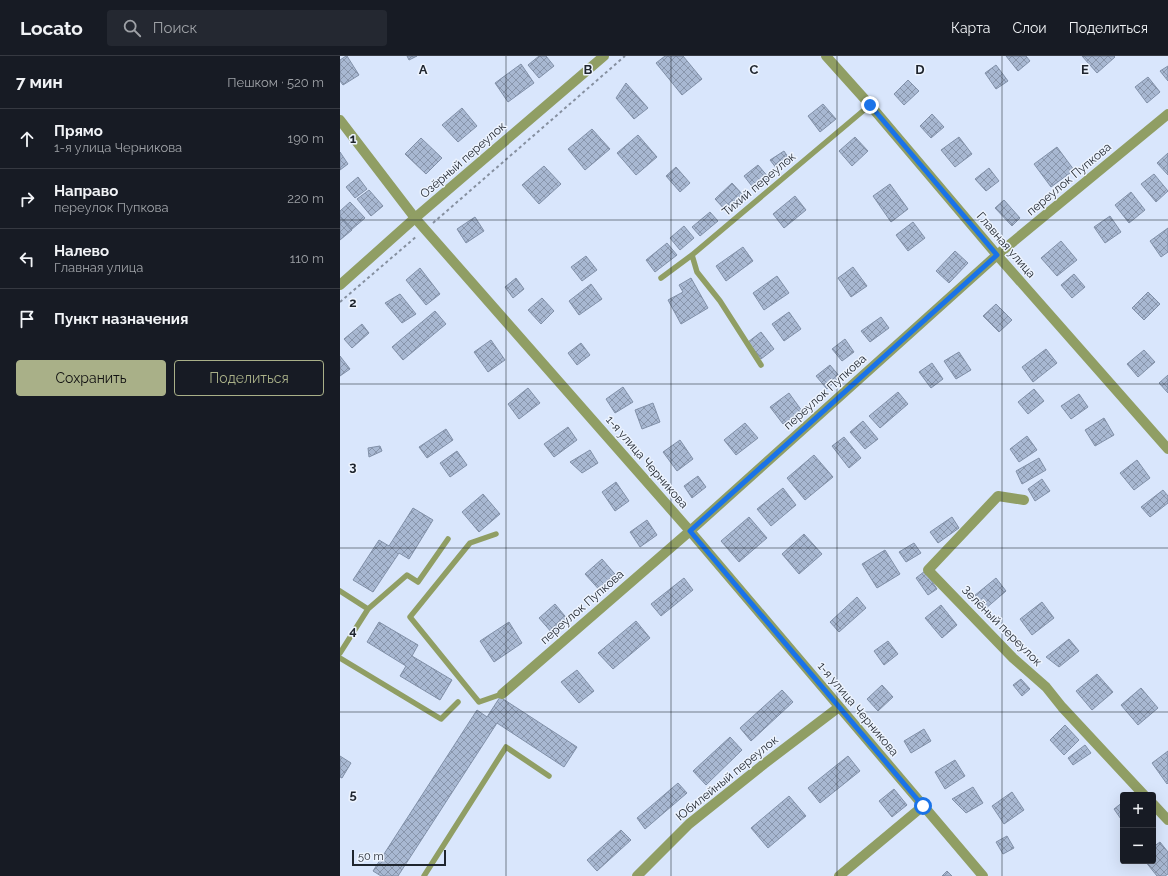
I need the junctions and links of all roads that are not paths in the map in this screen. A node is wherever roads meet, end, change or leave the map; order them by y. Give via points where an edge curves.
1 (604, 56) edge
2 (826, 56) edge
3 (870, 105) junction
4 (1168, 114) edge
5 (340, 120) edge
6 (415, 218) junction
7 (692, 255) junction
8 (997, 255) junction
9 (661, 278) dead end
10 (340, 285) edge
11 (761, 365) dead end
12 (1168, 449) edge
13 (1024, 500) dead end
14 (690, 531) junction
15 (496, 534) dead end
16 (448, 539) dead end
17 (340, 591) edge
18 (368, 608) junction
19 (340, 653) edge
20 (340, 658) edge
21 (502, 694) joint
22 (458, 702) dead end
23 (839, 707) junction
24 (548, 776) dead end
25 (1141, 792) edge
26 (923, 806) junction
27 (1156, 807) edge
28 (1168, 820) edge
29 (424, 876) edge
30 (637, 876) edge
31 (839, 876) edge
32 (983, 876) edge

1 - 6 street, Озёрный переулок
2 - 3 street, Главная улица
3 - 7 lane, Тихий переулок
3 - 8 street, Главная улица
4 - 8 street, переулок Пупкова
5 - 6 street, 1-я улица Черникова
6 - 10 street, Озёрный переулок
6 - 14 street, 1-я улица Черникова
7 - 9 lane, Тихий переулок
7 - 11 lane via 697,272 720,301
8 - 12 street, Главная улица
8 - 14 street, переулок Пупкова
13 - 25 street, Зелёный переулок via 998,496 928,570 1012,658 1046,687
14 - 21 street, переулок Пупкова
14 - 23 street, 1-я улица Черникова
15 - 21 lane via 470,543 410,617 479,702
16 - 18 lane via 418,582 406,575
17 - 18 lane
18 - 19 lane
20 - 22 lane via 441,719
23 - 26 street, 1-я улица Черникова
23 - 30 street, Юбилейный переулок via 689,824
24 - 29 lane via 506,747
26 - 31 street
26 - 32 street, 1-я улица Черникова
27 - 28 street

